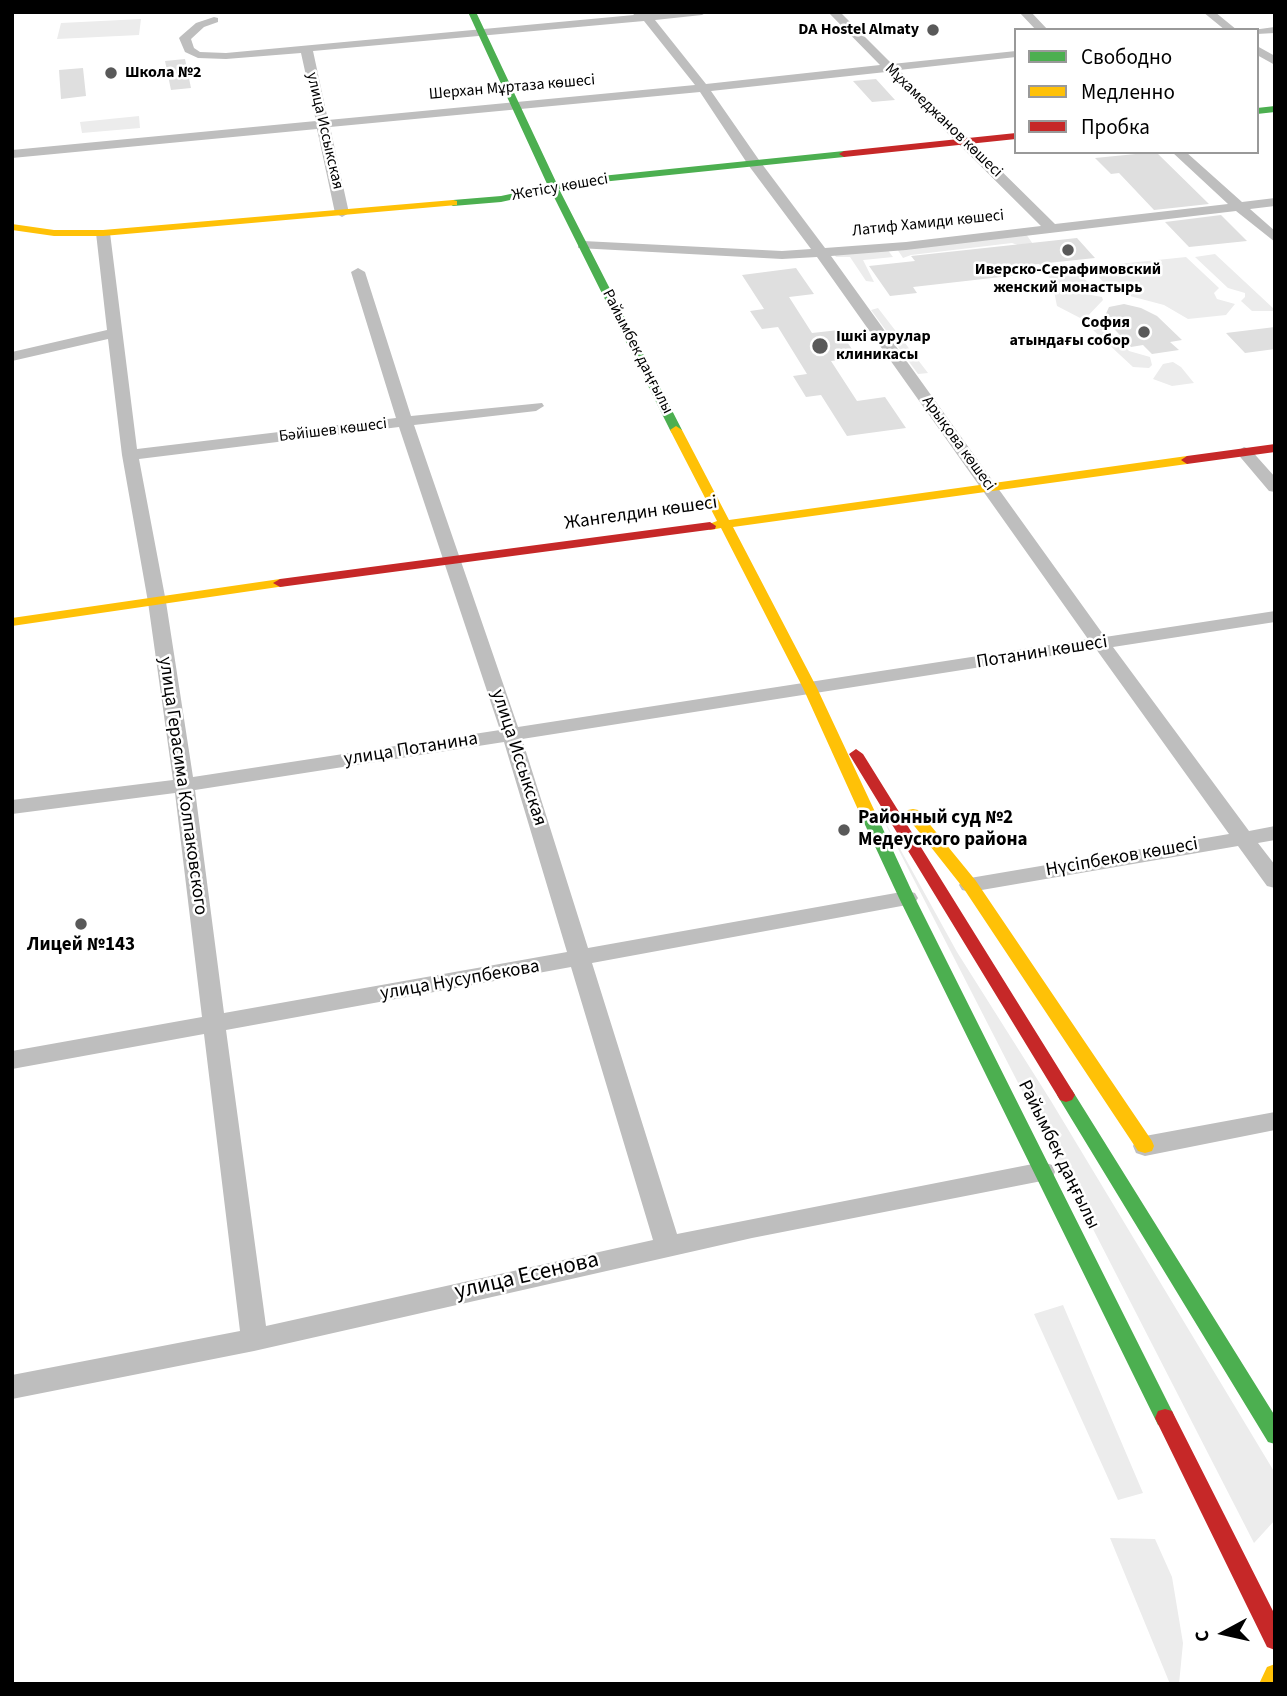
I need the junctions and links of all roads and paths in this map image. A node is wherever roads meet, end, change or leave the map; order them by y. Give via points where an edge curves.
1 (472, 12) edge
2 (702, 12) edge
3 (833, 12) edge
4 (1024, 12) edge
5 (1208, 12) edge
6 (642, 15) edge
7 (214, 20) dead end
8 (1041, 28) edge
9 (1229, 28) edge
10 (482, 33) junction
11 (306, 48) junction
12 (1259, 50) edge
13 (1014, 54) edge
14 (1275, 62) edge
15 (887, 67) junction
16 (703, 88) junction
17 (515, 105) junction
18 (322, 123) junction
19 (1014, 136) edge
20 (966, 141) junction
21 (12, 154) edge
22 (1180, 154) edge
23 (754, 163) junction
24 (553, 186) junction
25 (501, 199) junction
26 (1275, 202) edge
27 (1240, 206) junction
28 (566, 212) junction
29 (342, 213) junction
30 (12, 227) edge
31 (1052, 229) junction
32 (103, 233) junction
33 (1275, 238) edge
34 (583, 245) junction
35 (821, 252) junction
36 (358, 272) dead end
37 (114, 333) junction
38 (12, 357) edge
39 (536, 406) dead end
40 (405, 422) junction
41 (1275, 447) edge
42 (1244, 452) junction
43 (130, 455) junction
44 (1275, 487) edge
45 (989, 488) junction
46 (723, 523) junction
47 (453, 562) junction
48 (157, 603) junction
49 (1275, 616) edge
50 (12, 622) edge
51 (1101, 644) junction
52 (810, 688) junction
53 (511, 734) junction
54 (846, 737) junction
55 (184, 785) junction
56 (12, 807) edge
57 (1275, 832) edge
58 (1244, 837) junction
59 (1275, 881) edge
60 (970, 885) junction
61 (907, 898) junction
62 (582, 959) junction
63 (215, 1024) junction
64 (12, 1060) edge
65 (1275, 1121) edge
66 (1145, 1146) joint
67 (1043, 1172) junction
68 (668, 1246) junction
69 (254, 1340) junction
70 (12, 1387) edge
71 (1275, 1435) edge
72 (1275, 1639) edge
73 (1275, 1675) edge
74 (1270, 1684) edge

1 - 10 main road, Райымбек даңғылы
2 - 6 street
3 - 15 street, Мұхамеджанов көшесі
4 - 8 street
5 - 9 street
6 - 10 street
6 - 16 street, Арықова көшесі
7 - 11 street via 185,38 189,50 212,57
10 - 11 street
10 - 17 main road, Райымбек даңғылы
11 - 18 street, улица Иссыкская
12 - 14 street
13 - 15 street, Шерхан Мұртаза көшесі
15 - 16 street, Шерхан Мұртаза көшесі
15 - 20 street, Мұхамеджанов көшесі
16 - 17 street, Шерхан Мұртаза көшесі
16 - 23 street, Арықова көшесі
17 - 18 street, Шерхан Мұртаза көшесі
17 - 24 main road, Райымбек даңғылы
18 - 21 street, Шерхан Мұртаза көшесі
18 - 29 street, улица Иссыкская
19 - 20 main road, Жетісу көшесі
20 - 23 main road, Жетісу көшесі
20 - 31 street, Мұхамеджанов көшесі
22 - 27 street
23 - 24 main road, Жетісу көшесі
23 - 35 street, Арықова көшесі
24 - 25 main road, Жетісу көшесі
24 - 28 main road, Райымбек даңғылы
25 - 28 main road via 546,203
25 - 29 main road, Жетісу көшесі
26 - 27 street, Латиф Хамиди көшесі
27 - 31 street, Латиф Хамиди көшесі
27 - 33 street
28 - 34 main road, Райымбек даңғылы
29 - 32 main road, Жетісу көшесі
30 - 32 main road, Жетісу көшесі
31 - 35 street, Латиф Хамиди көшесі
32 - 37 street, улица Герасима Колпаковского
34 - 35 street, Латиф Хамиди көшесі via 782,255
34 - 46 main road, Райымбек даңғылы
35 - 45 street, Арықова көшесі
36 - 40 street, улица Иссыкская
37 - 38 street
37 - 43 street, улица Герасима Колпаковского
39 - 40 street, Бәйішев көшесі
40 - 43 street, Бәйішев көшесі
40 - 47 street, улица Иссыкская
41 - 42 main road, Жангелдин көшесі
42 - 44 street
42 - 45 main road, Жангелдин көшесі
43 - 48 street, улица Герасима Колпаковского
45 - 46 main road, Жангелдин көшесі
45 - 51 street, Арықова көшесі
46 - 47 main road, Жангелдин көшесі
46 - 52 main road, Райымбек даңғылы
47 - 48 main road, Жангелдин көшесі
47 - 53 street, улица Иссыкская
48 - 50 main road, Жангелдин көшесі
48 - 55 street, улица Герасима Колпаковского
49 - 51 street, Потанин көшесі
51 - 52 street, Потанин көшесі
51 - 58 street, Арықова көшесі
52 - 53 street, улица Потанина
52 - 54 main road, Райымбек даңғылы
52 - 61 main road, Райымбек даңғылы
53 - 55 street, улица Потанина
53 - 62 street, улица Иссыкская
54 - 60 main road, Райымбек даңғылы
54 - 71 main road, Райымбек даңғылы
55 - 56 street, улица Потанина
55 - 63 street, улица Герасима Колпаковского
57 - 58 street, Нүсіпбеков көшесі
58 - 59 street, Арықова көшесі
58 - 60 street, Нүсіпбеков көшесі
60 - 66 main road, Райымбек даңғылы
61 - 62 street, улица Нусупбекова
61 - 67 main road, Райымбек даңғылы
62 - 63 street, улица Нусупбекова
62 - 68 street, улица Иссыкская
63 - 64 street, улица Нусупбекова
63 - 69 street, улица Герасима Колпаковского
65 - 66 street
67 - 68 street, улица Есенова
67 - 72 main road, Райымбек даңғылы
68 - 69 street, улица Есенова
69 - 70 street, улица Есенова
73 - 74 main road

